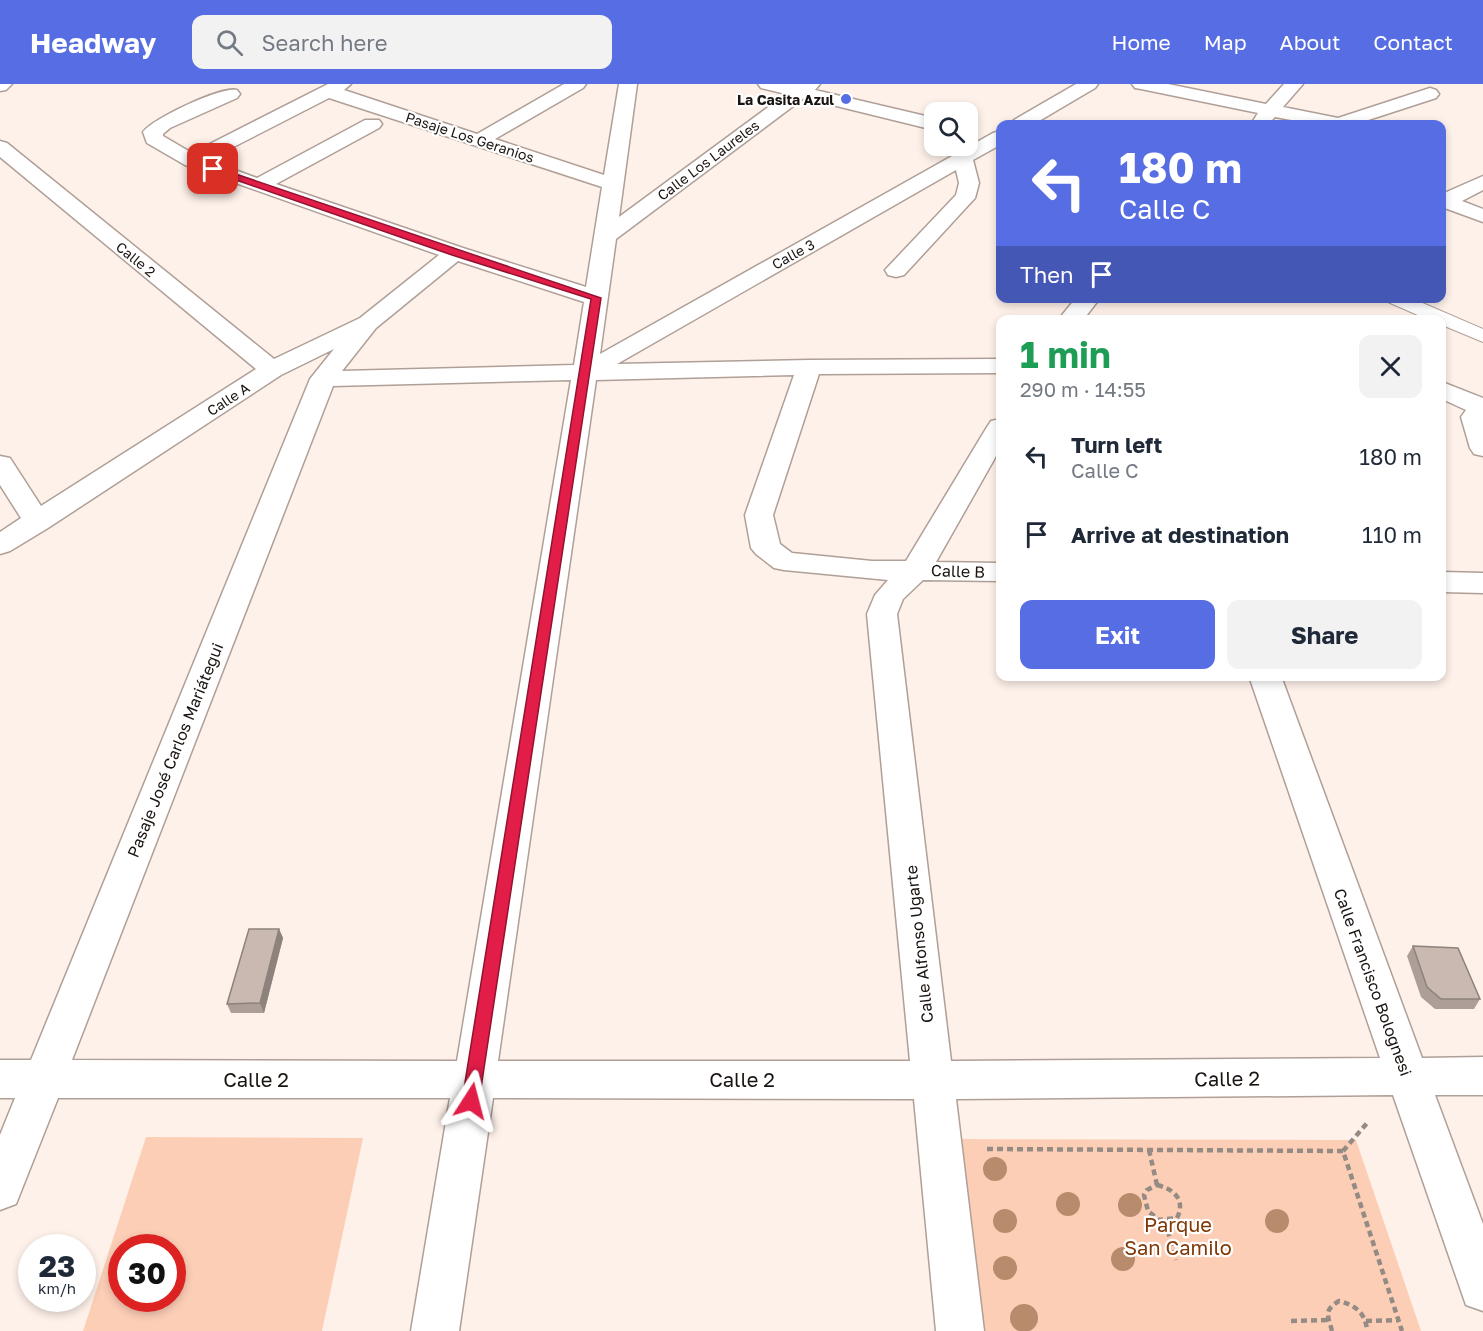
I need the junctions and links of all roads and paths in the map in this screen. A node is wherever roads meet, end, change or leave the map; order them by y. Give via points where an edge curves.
1 (577, 84) edge
2 (628, 84) edge
3 (767, 84) edge
4 (1089, 84) edge
5 (1142, 84) edge
6 (1315, 84) edge
7 (1409, 84) edge
8 (334, 88) edge
9 (805, 88) edge
10 (1290, 89) edge
11 (231, 94) dead end
12 (1264, 118) edge
13 (1028, 120) edge
14 (1295, 120) edge
15 (1351, 120) edge
16 (924, 121) edge
17 (372, 124) dead end
18 (978, 134) edge
19 (996, 138) edge
20 (480, 140) junction
21 (996, 141) edge
22 (0, 147) edge
23 (963, 159) junction
24 (192, 162) junction
25 (1483, 182) edge
26 (613, 184) junction
27 (259, 185) junction
28 (1446, 200) edge
29 (1446, 202) edge
30 (1483, 216) edge
31 (605, 237) junction
32 (455, 253) junction
33 (896, 270) dead end
34 (596, 298) junction
35 (1085, 303) edge
36 (1406, 303) edge
37 (1074, 315) edge
38 (1434, 315) edge
39 (1446, 320) edge
40 (368, 323) junction
41 (1483, 336) edge
42 (996, 366) edge
43 (809, 367) junction
44 (272, 370) junction
45 (585, 372) junction
46 (323, 379) junction
47 (1446, 392) edge
48 (1483, 407) edge
49 (996, 434) edge
50 (1483, 448) edge
51 (0, 464) edge
52 (38, 522) junction
53 (0, 545) edge
54 (916, 570) junction
55 (996, 572) edge
56 (1446, 582) edge
57 (1483, 583) edge
58 (1267, 681) edge
59 (1407, 1076) junction
60 (1483, 1076) edge
61 (474, 1078) junction
62 (0, 1079) edge
63 (43, 1080) junction
64 (934, 1080) junction
65 (980, 1149) dead end
66 (1149, 1150) junction
67 (1157, 1185) junction
68 (0, 1189) edge
69 (1165, 1221) junction
70 (1176, 1260) dead end
71 (1483, 1288) edge
72 (1327, 1320) junction
73 (1399, 1320) junction
74 (1291, 1321) dead end
75 (1366, 1321) junction
76 (435, 1331) edge
77 (960, 1331) edge
78 (1332, 1331) edge
79 (1367, 1331) edge
80 (1402, 1331) edge

1 - 20 street
2 - 26 street
3 - 9 street
4 - 13 street
5 - 12 street
6 - 10 street
7 - 15 street via 1430,94
8 - 20 street, Pasaje Los Geranios
8 - 24 street
9 - 16 street
9 - 31 street, Calle Los Laureles
10 - 12 street
11 - 24 street via 153,132 153,139
12 - 14 street
17 - 27 street
18 - 19 street
20 - 26 street, Pasaje Los Geranios
21 - 23 street, Calle 3
22 - 44 street, Calle 2
23 - 33 street via 970,189 965,198
23 - 45 street, Calle 3
24 - 27 street
25 - 28 street
26 - 31 street
27 - 32 street
29 - 30 street
31 - 34 street
32 - 34 street
32 - 40 street, Calle A
34 - 45 street
35 - 37 street
36 - 38 lane
39 - 41 lane
40 - 44 street, Calle A
40 - 46 street, Pasaje José Carlos Mariátegui
42 - 43 street
43 - 45 street
43 - 54 street, Calle B via 759,515 766,548 784,561
44 - 52 street, Calle A
45 - 46 street
45 - 61 street
46 - 63 street, Pasaje José Carlos Mariátegui
47 - 48 street
48 - 50 street via 1474,417
49 - 54 street, Calle Alfonso Ugarte
51 - 52 street
52 - 53 street, Calle A
54 - 55 street, Calle B
54 - 64 street, Calle Alfonso Ugarte via 890,595 882,614
56 - 57 street
58 - 59 street, Calle Francisco Bolognesi
59 - 60 street, Calle 2
59 - 64 street, Calle 2
59 - 71 street, Calle Francisco Bolognesi
61 - 63 street, Calle 2
61 - 64 street, Calle 2
61 - 76 street
62 - 63 street, Calle 2
63 - 68 street, Pasaje José Carlos Mariátegui
64 - 77 street, Calle Alfonso Ugarte
65 - 66 path
66 - 67 path
66 - 73 path via 1343,1151
67 - 69 path via 1147,1190 1145,1205 1153,1216
67 - 69 path via 1174,1192 1181,1202 1177,1218
69 - 70 path
72 - 74 path
72 - 75 path via 1329,1307 1339,1301 1359,1309
72 - 78 path
73 - 75 path
73 - 80 path
75 - 79 path

